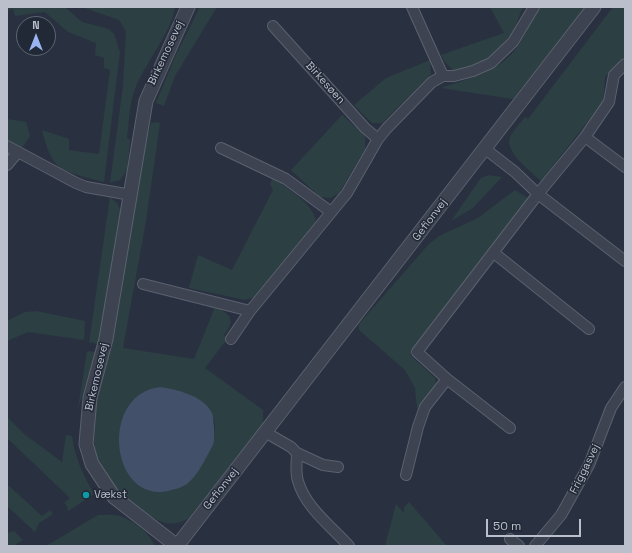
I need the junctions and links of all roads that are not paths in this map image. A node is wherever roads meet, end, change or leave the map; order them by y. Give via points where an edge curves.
1 (188, 7) edge
2 (412, 7) edge
3 (534, 7) edge
4 (594, 7) edge
5 (273, 26) dead end
6 (625, 64) edge
7 (443, 76) junction
8 (585, 137) junction
9 (378, 139) junction
10 (7, 146) edge
11 (221, 148) dead end
12 (484, 148) junction
13 (18, 152) junction
14 (7, 165) edge
15 (625, 167) edge
16 (538, 194) junction
17 (131, 195) junction
18 (331, 212) junction
19 (494, 253) junction
20 (625, 261) edge
21 (143, 284) dead end
22 (250, 311) junction
23 (590, 329) dead end
24 (232, 339) dead end
25 (446, 379) junction
26 (625, 387) edge
27 (510, 428) dead end
28 (265, 432) junction
29 (297, 453) junction
30 (338, 467) dead end
31 (406, 475) dead end
32 (510, 539) dead end
33 (177, 546) edge
34 (349, 546) edge
35 (520, 546) edge
36 (535, 546) edge

1 - 17 street, Birkemosevej via 148,94
2 - 7 street
3 - 7 street via 513,42 491,63 473,71
4 - 12 street, Gefionvej
5 - 9 street, Birkesøen via 365,128
6 - 8 street via 614,75 609,102
7 - 9 street via 432,82
8 - 15 street
8 - 16 street
9 - 18 street via 347,193
10 - 13 street
11 - 18 street via 286,179
12 - 16 street
12 - 28 street, Gefionvej
13 - 14 street
13 - 17 street via 86,187
16 - 19 street
16 - 20 street
17 - 33 street, Birkemosevej via 106,339 90,398 86,444 92,464 114,497
18 - 22 street
19 - 23 street
19 - 25 street via 417,352
21 - 22 street
22 - 24 street
25 - 27 street
25 - 31 street via 425,407
26 - 36 street, Friggasvej via 611,408 586,471 561,514
28 - 29 street via 291,446
28 - 33 street, Gefionvej
29 - 30 street via 323,465
29 - 34 street via 297,475 302,492 312,507
32 - 35 street

